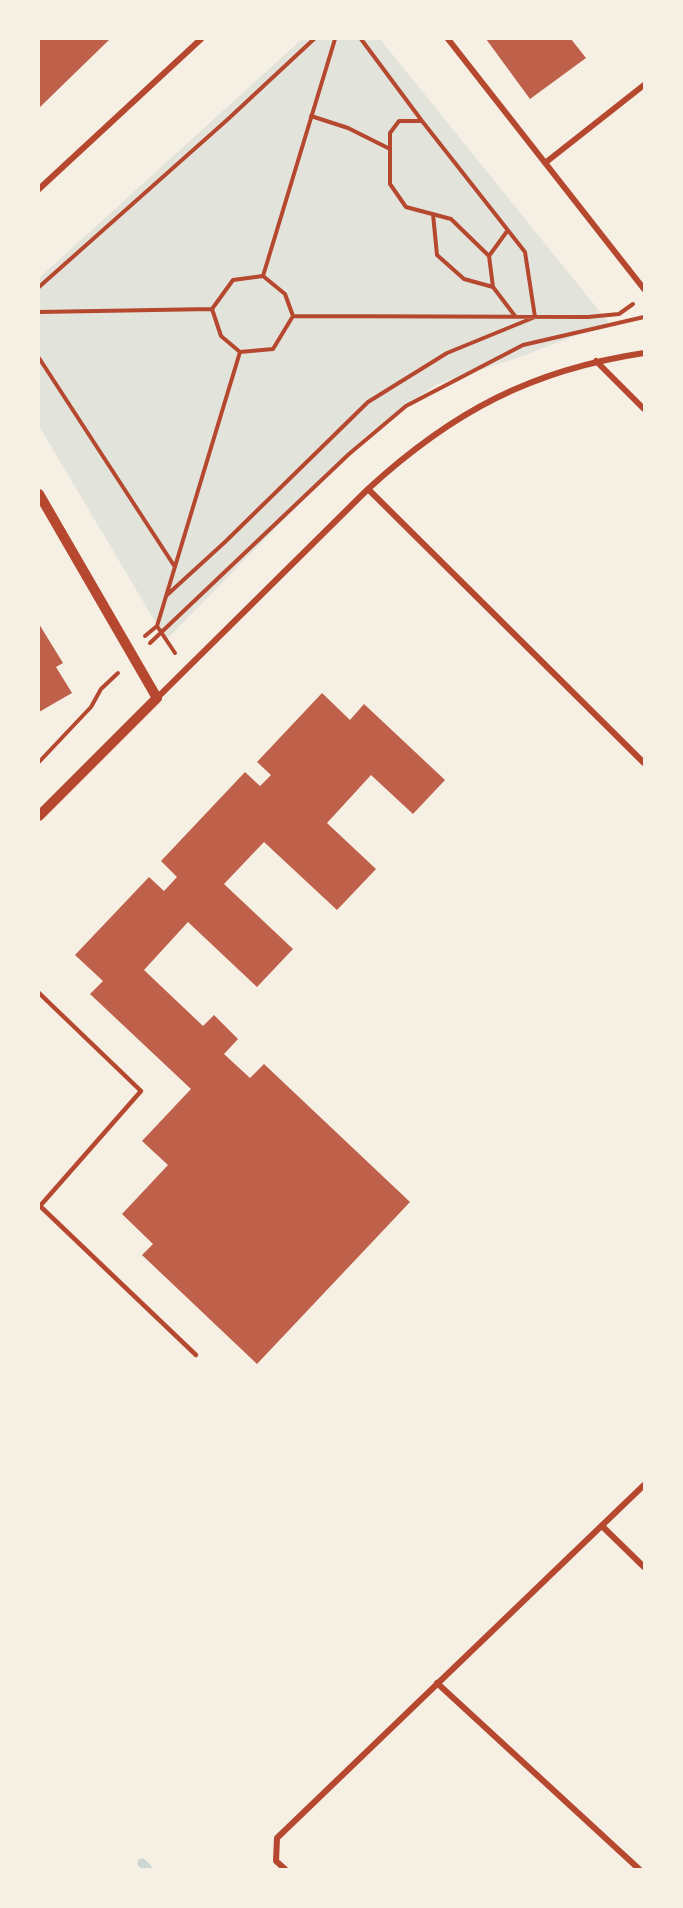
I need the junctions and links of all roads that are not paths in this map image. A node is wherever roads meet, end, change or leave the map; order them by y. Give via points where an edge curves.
1 (201, 39) edge
2 (448, 39) edge
3 (644, 85) edge
4 (545, 163) junction
5 (39, 189) edge
6 (644, 289) edge
7 (644, 353) edge
8 (596, 361) junction
9 (644, 409) edge
10 (368, 489) junction
11 (39, 494) edge
12 (157, 698) junction
13 (644, 764) edge
14 (39, 816) edge
15 (39, 993) edge
16 (196, 1355) dead end
17 (644, 1485) edge
18 (602, 1526) junction
19 (644, 1567) edge
20 (437, 1683) junction
21 (285, 1869) edge
22 (639, 1869) edge

1 - 5 street
2 - 4 street
3 - 4 street
4 - 6 street
7 - 8 street
8 - 9 street
8 - 10 street via 530,383 462,416 421,444
10 - 12 street
10 - 13 street
11 - 12 street
12 - 14 street
15 - 16 lane via 141,1091 40,1206
17 - 18 street
18 - 19 street
18 - 20 street
20 - 21 street via 277,1838 276,1861
20 - 22 street

